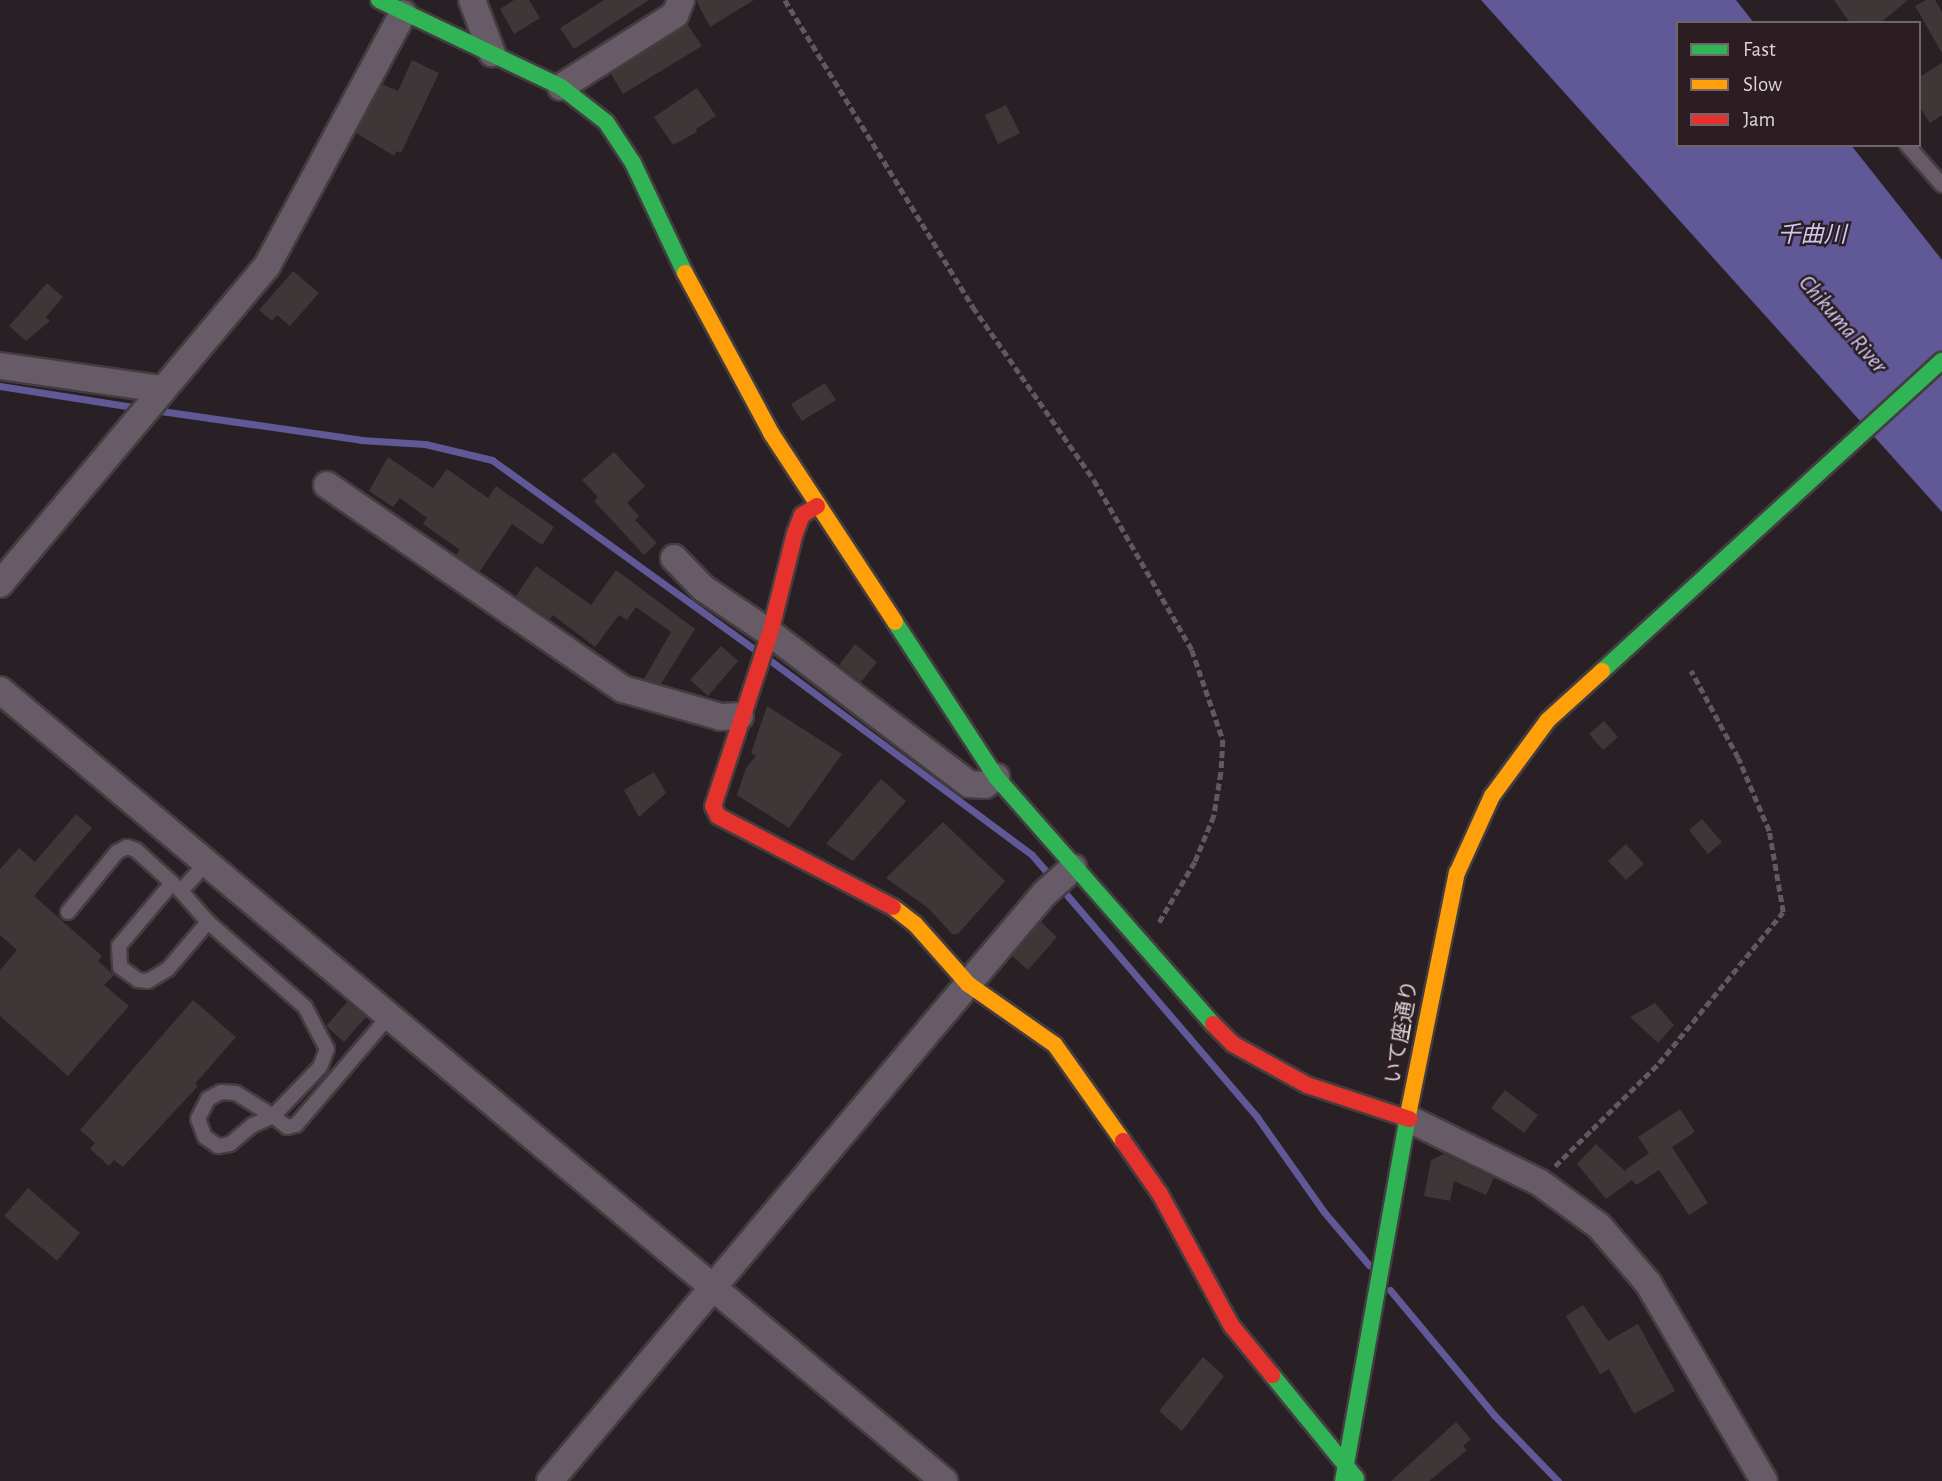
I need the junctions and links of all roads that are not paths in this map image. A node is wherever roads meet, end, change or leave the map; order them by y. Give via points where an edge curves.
1 (379, 0) edge
2 (681, 0) edge
3 (483, 4) edge
4 (403, 13) junction
5 (492, 53) junction
6 (561, 87) junction
7 (1909, 147) edge
8 (1942, 185) edge
9 (1942, 360) edge
10 (0, 366) edge
11 (152, 401) junction
12 (327, 485) dead end
13 (817, 506) junction
14 (674, 558) dead end
15 (0, 584) edge
16 (769, 639) junction
17 (0, 690) edge
18 (740, 716) junction
19 (996, 777) junction
20 (206, 863) junction
21 (1060, 880) junction
22 (177, 887) junction
23 (68, 912) dead end
24 (208, 922) junction
25 (968, 984) junction
26 (389, 1016) junction
27 (273, 1116) junction
28 (1409, 1119) junction
29 (713, 1288) junction
30 (1344, 1474) edge
31 (550, 1481) edge
32 (944, 1481) edge
33 (1359, 1481) edge
34 (1764, 1481) edge

1 - 4 street
2 - 6 street via 675,15
3 - 5 street
4 - 5 street
4 - 11 street via 267,266
5 - 6 street
6 - 13 street via 597,114 621,143 712,328
7 - 8 lane
9 - 28 street, いて座通り via 1548,720 1492,796 1457,873 1430,990
10 - 11 street
11 - 15 street
12 - 18 street via 623,689 721,717
13 - 16 street via 802,515 795,533
13 - 19 street
14 - 16 street via 703,588
16 - 18 street
16 - 19 street via 969,784 985,785
17 - 20 street
18 - 25 street via 716,790 713,806 718,816 886,901 915,925
19 - 21 street
20 - 22 lane
20 - 26 street
21 - 25 street
21 - 28 street via 1143,947 1233,1044 1318,1089
22 - 23 lane via 127,847 117,852
22 - 24 lane
22 - 24 lane via 119,946 120,967 138,980 159,976
24 - 27 lane via 305,1007 326,1039 326,1058 320,1067
25 - 29 street
25 - 30 street via 1055,1045 1160,1194 1231,1325
26 - 27 lane via 305,1118 287,1127
26 - 29 street
27 - 27 lane via 236,1093 221,1092 208,1099 198,1119 205,1138 218,1146 230,1144
28 - 30 street, いて座通り
28 - 34 street via 1539,1182 1599,1226 1648,1283
29 - 31 street
29 - 32 street
30 - 33 street

